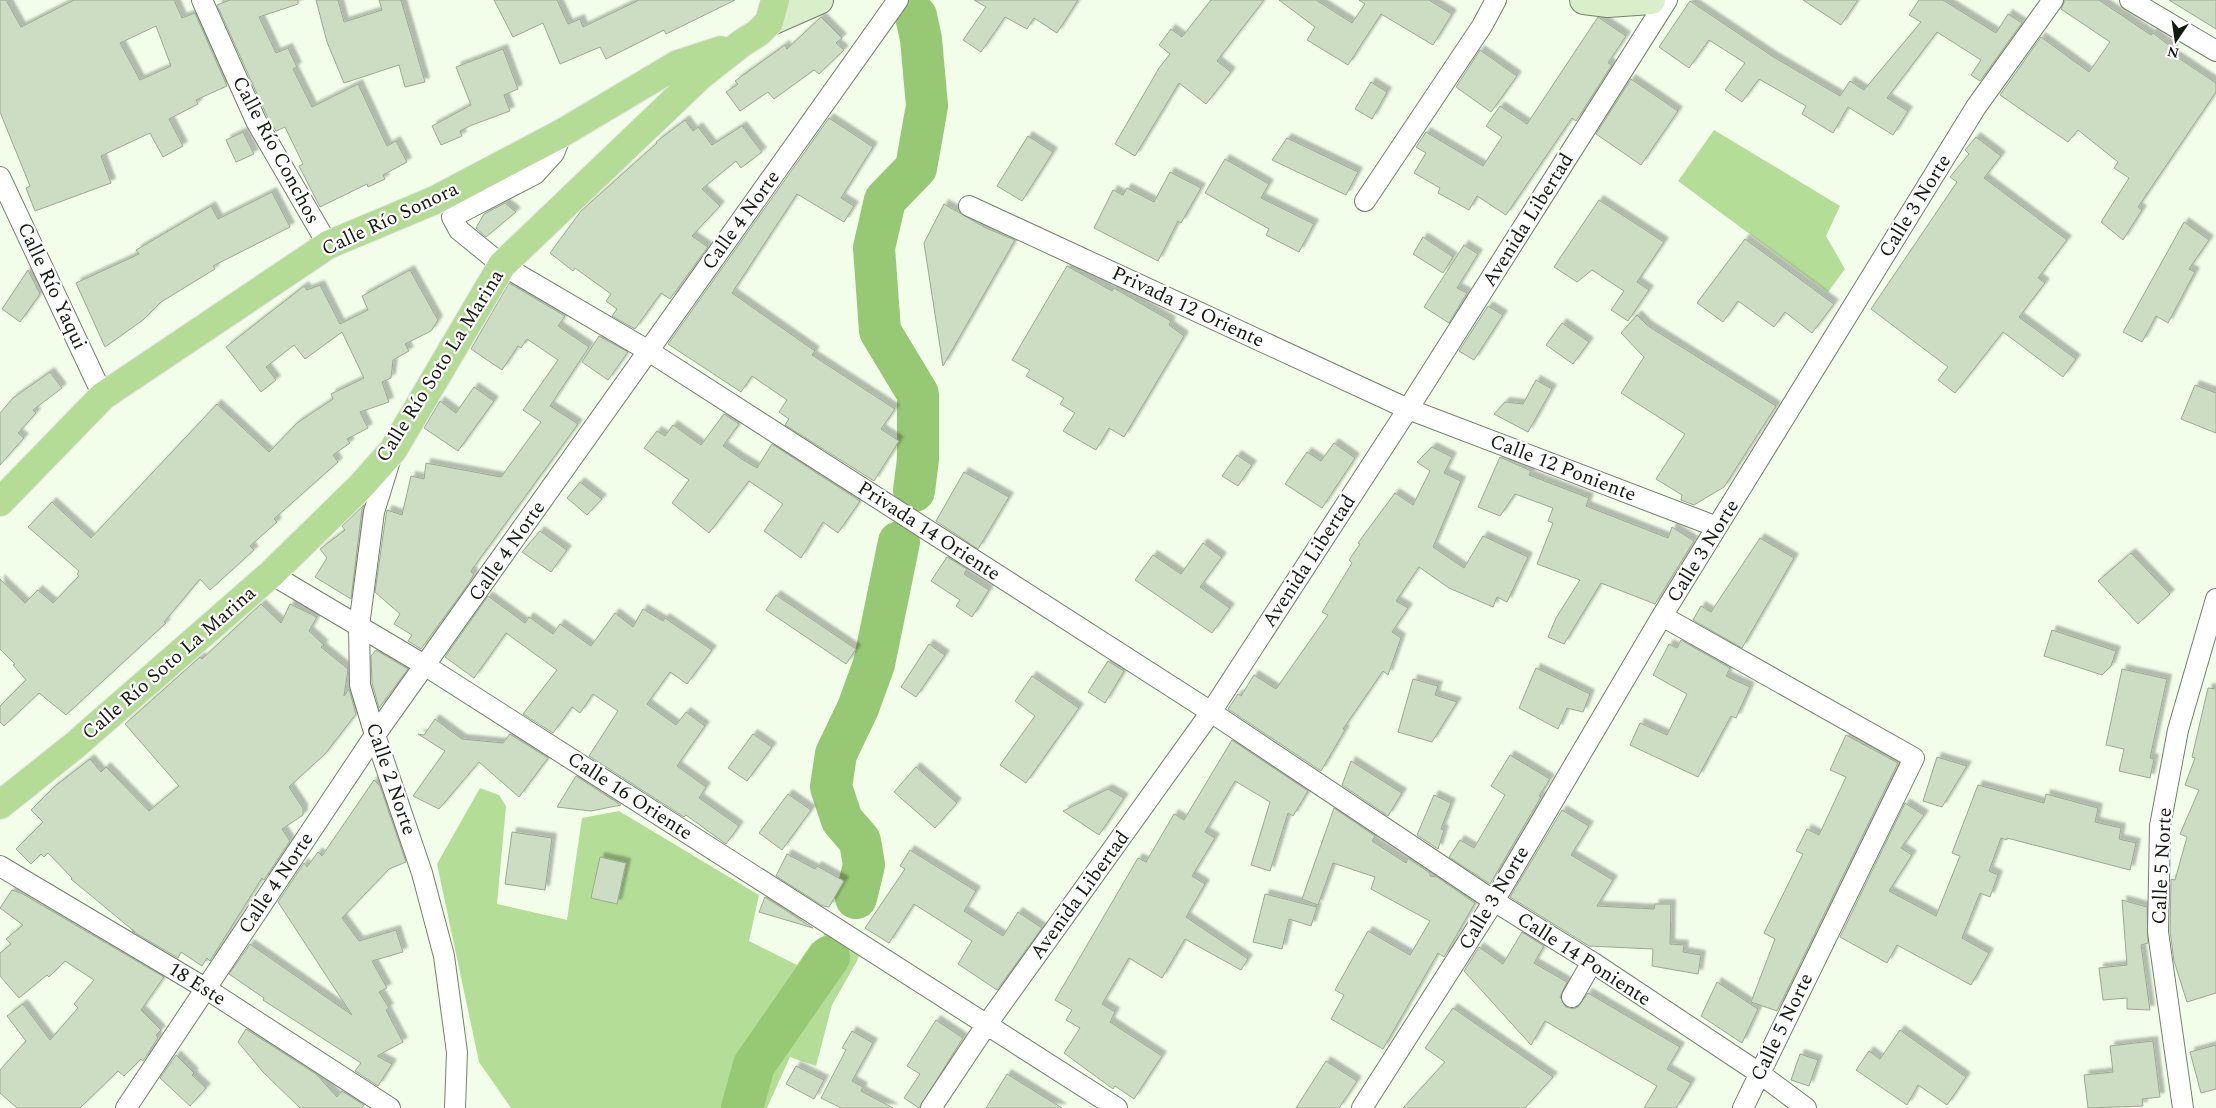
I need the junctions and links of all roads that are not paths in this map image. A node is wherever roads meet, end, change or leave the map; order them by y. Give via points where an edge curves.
1 (202, 0) edge
2 (819, 0) edge
3 (898, 0) edge
4 (1496, 0) edge
5 (1584, 0) edge
6 (1650, 0) edge
7 (1667, 0) edge
8 (2054, 0) edge
9 (2130, 0) edge
10 (772, 11) edge
11 (742, 43) junction
12 (2216, 51) edge
13 (562, 133) junction
14 (0, 176) edge
15 (1365, 201) dead end
16 (969, 206) dead end
17 (328, 245) junction
18 (502, 265) junction
19 (647, 350) junction
20 (103, 396) junction
21 (1408, 409) junction
22 (393, 450) junction
23 (0, 502) edge
24 (1717, 527) junction
25 (271, 574) junction
26 (2216, 599) edge
27 (1662, 616) junction
28 (359, 626) junction
29 (426, 666) junction
30 (1210, 712) junction
31 (375, 735) junction
32 (0, 805) edge
33 (0, 866) edge
34 (1494, 901) junction
35 (1592, 962) junction
36 (205, 988) junction
37 (1572, 997) dead end
38 (987, 1024) junction
39 (1759, 1073) junction
40 (126, 1108) edge
41 (390, 1108) edge
42 (455, 1108) edge
43 (931, 1108) edge
44 (1117, 1108) edge
45 (1362, 1108) edge
46 (1743, 1108) edge
47 (1806, 1108) edge
48 (2183, 1108) edge

1 - 17 street, Calle Río Conchos via 256,121
2 - 10 main road
3 - 19 street, Calle 4 Norte
4 - 15 street
5 - 6 main road via 1608,3
7 - 21 street, Avenida Libertad
8 - 24 street, Calle 3 Norte via 1976,107
9 - 12 street
10 - 11 main road via 758,33
11 - 13 main road, Calle Río Sonora via 678,64
11 - 18 main road, Calle Río Soto La Marina via 700,76
13 - 17 main road, Calle Río Sonora via 434,200
13 - 18 street, Privada 14 Oriente via 554,153 535,174 452,217 459,230
14 - 20 street, Calle Río Yaqui
16 - 21 street, Privada 12 Oriente
17 - 20 main road, Calle Río Sonora
18 - 19 street, Privada 14 Oriente
18 - 22 main road, Calle Río Soto La Marina
19 - 29 street, Calle 4 Norte
19 - 30 street, Privada 14 Oriente
20 - 23 main road, Calle Río Sonora
21 - 24 street, Calle 12 Poniente
21 - 30 street, Avenida Libertad
22 - 25 main road, Calle Río Soto La Marina
22 - 28 street, Calle 2 Norte via 374,512
24 - 27 street, Calle 3 Norte
25 - 28 street, Calle 16 Oriente
25 - 32 main road, Calle Río Soto La Marina via 74,746
26 - 48 street, Calle 5 Norte via 2178,730 2160,826 2158,932
27 - 34 street, Calle 3 Norte
27 - 39 street, Calle 5 Norte via 1914,758
28 - 29 street, Calle 16 Oriente
28 - 31 street, Calle 2 Norte via 360,685
29 - 31 street, Calle 4 Norte
29 - 38 street, Calle 16 Oriente
30 - 34 street, Calle 14 Poniente
30 - 38 street, Avenida Libertad
31 - 36 street, Calle 4 Norte
31 - 42 street, Calle 2 Norte via 422,872 444,956 457,1052
33 - 36 street, 18 Este
34 - 35 street, Calle 14 Poniente
34 - 45 street, Calle 3 Norte
35 - 37 street
35 - 39 street, Calle 14 Poniente
36 - 40 street, Calle 4 Norte
36 - 41 street, 18 Este
38 - 43 street, Avenida Libertad
38 - 44 street, Calle 16 Oriente
39 - 46 street, Calle 5 Norte
39 - 47 street, Calle 14 Poniente

